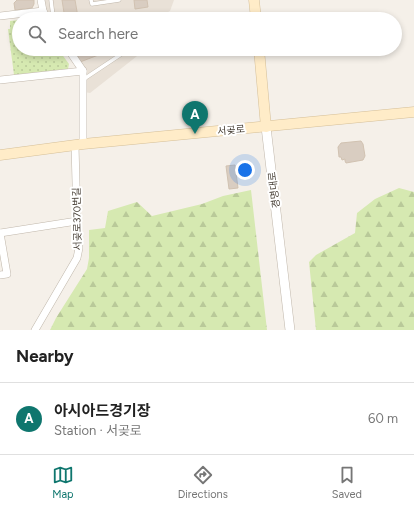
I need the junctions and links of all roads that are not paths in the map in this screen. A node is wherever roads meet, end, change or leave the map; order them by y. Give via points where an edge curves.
1 (41, 0) edge
2 (51, 0) edge
3 (91, 0) edge
4 (119, 0) edge
5 (254, 0) edge
6 (43, 11) joint
7 (34, 12) edge
8 (51, 12) edge
9 (255, 12) edge
10 (12, 15) edge
11 (0, 16) edge
12 (73, 56) edge
13 (118, 56) edge
14 (260, 56) edge
15 (83, 71) junction
16 (83, 79) junction
17 (0, 80) edge
18 (414, 112) edge
19 (266, 127) junction
20 (79, 145) junction
21 (0, 154) edge
22 (77, 221) junction
23 (0, 233) edge
24 (3, 275) edge
25 (35, 330) edge
26 (290, 330) edge

1 - 6 street
2 - 8 lane
3 - 4 lane via 92,4
5 - 9 main road
6 - 7 street
10 - 11 street
12 - 15 street
13 - 16 lane
14 - 19 main road, 경명대로
15 - 16 street, 서곶로370번길
15 - 17 street
16 - 20 street, 서곶로370번길
18 - 19 main road, 서곶로
19 - 20 main road, 서곶로
19 - 26 street, 경명대로
20 - 21 main road, 서곶로
20 - 22 street, 서곶로370번길
22 - 23 street
22 - 25 street, 서곶로370번길 via 77,258
23 - 24 street

